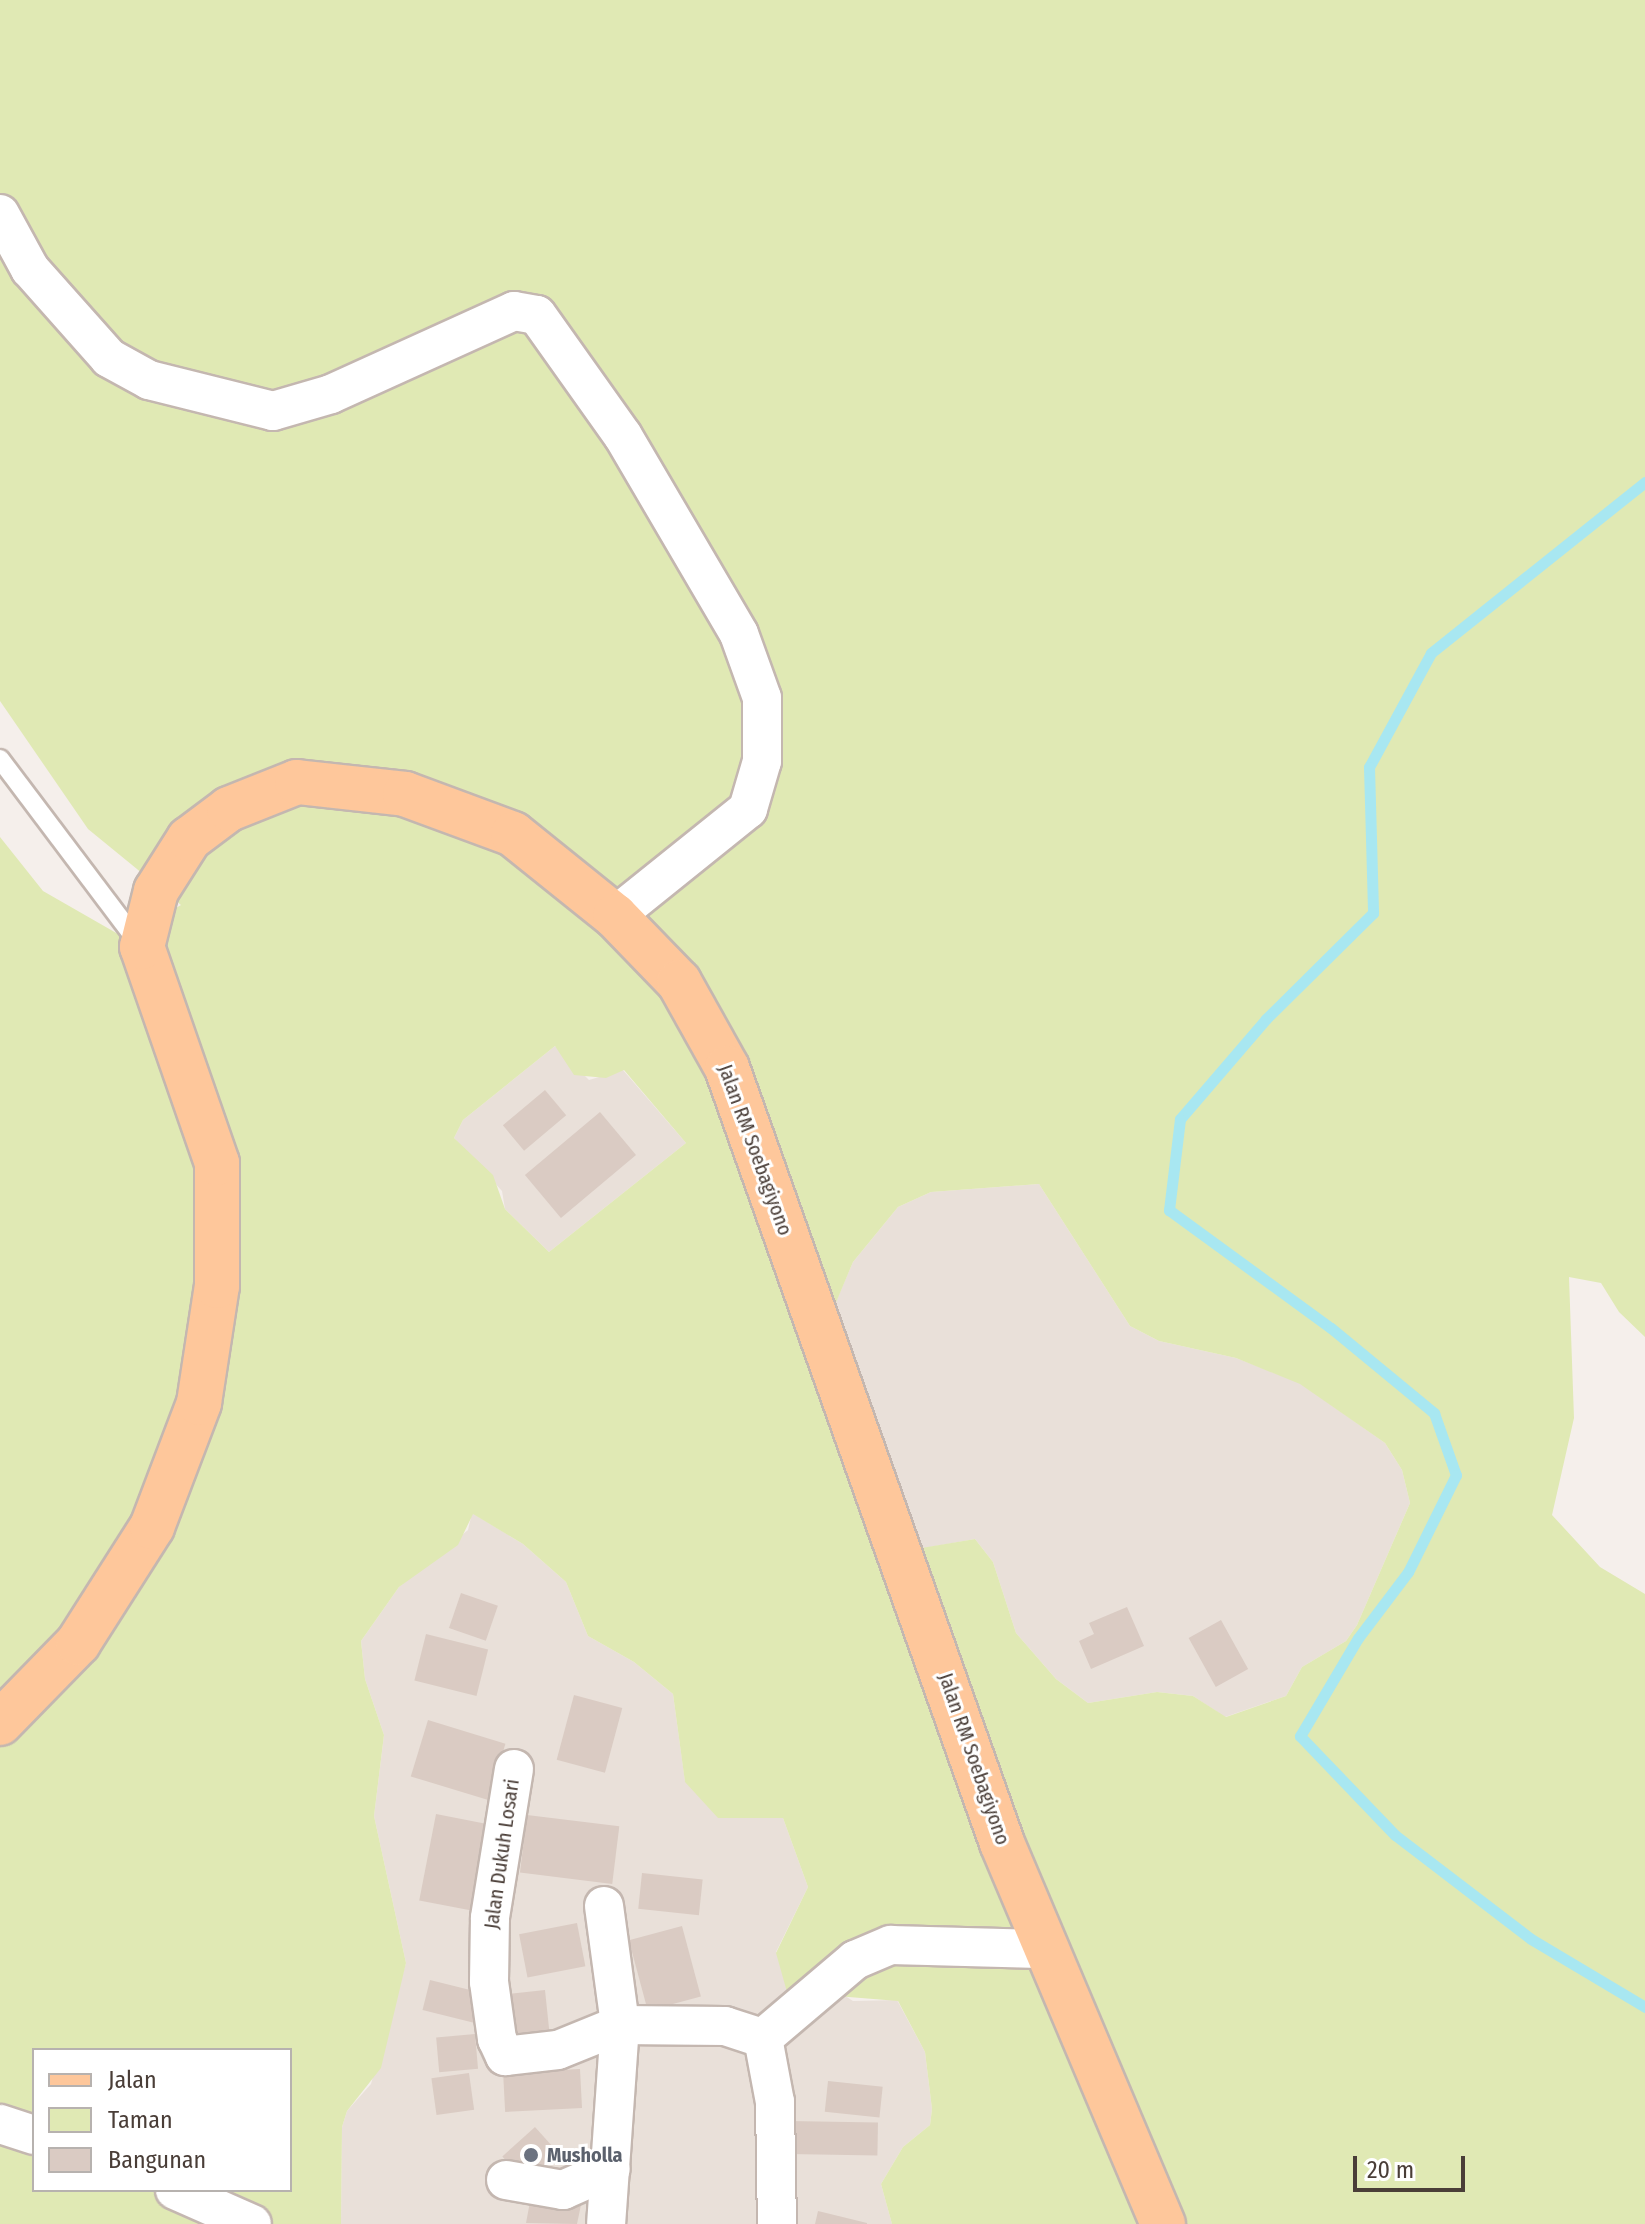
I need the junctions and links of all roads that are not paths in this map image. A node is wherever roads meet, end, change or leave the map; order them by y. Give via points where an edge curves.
1 (0, 214) edge
2 (0, 759) edge
3 (615, 916) junction
4 (142, 947) junction
5 (0, 1723) edge
6 (514, 1769) dead end
7 (604, 1906) dead end
8 (1049, 1949) junction
9 (620, 2025) junction
10 (763, 2038) junction
11 (0, 2124) edge
12 (32, 2134) edge
13 (611, 2169) junction
14 (506, 2180) dead end
15 (180, 2192) edge
16 (252, 2224) edge
17 (606, 2224) edge
18 (777, 2224) edge
19 (1163, 2224) edge

1 - 3 street via 30,269 109,358 149,380 273,411 331,394 514,311 537,315 623,436 739,634 762,698 762,761 748,809
2 - 4 lane
3 - 4 main road, Jalan RM Soebagiyono via 513,834 405,794 297,782 229,809 189,839 156,891
3 - 8 main road, Jalan RM Soebagiyono via 679,982 727,1068 1002,1843
4 - 5 main road via 217,1163 217,1286 199,1403 152,1527 78,1643
6 - 9 street, Jalan Dukuh Losari via 490,1918 489,1982 497,2039 505,2056 524,2056 558,2050
7 - 9 street
8 - 10 street via 891,1945 855,1960
8 - 19 main road, Jalan RM Soebagiyono
9 - 10 street, Jalan Dukuh Losari via 725,2026
9 - 13 street
10 - 18 street via 775,2102
11 - 12 street
13 - 14 street via 563,2190
13 - 17 street
15 - 16 street

